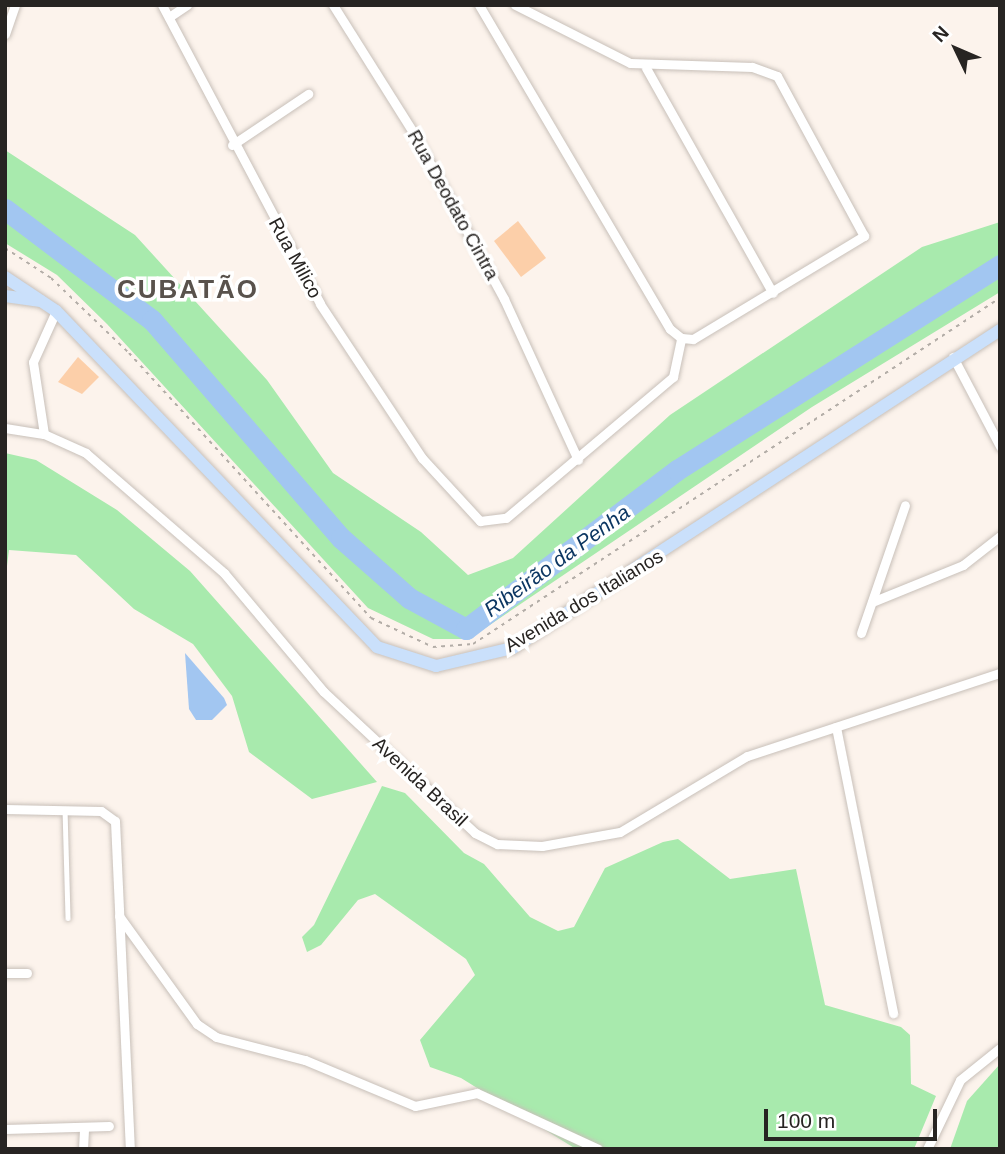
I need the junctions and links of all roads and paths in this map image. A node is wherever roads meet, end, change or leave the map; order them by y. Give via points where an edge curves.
1 (15, 5) edge
2 (162, 5) edge
3 (187, 5) edge
4 (333, 5) edge
5 (479, 5) edge
6 (515, 5) edge
7 (169, 17) junction
8 (5, 34) edge
9 (646, 68) junction
10 (309, 94) dead end
11 (232, 145) junction
12 (5, 248) edge
13 (5, 276) edge
14 (774, 293) junction
15 (5, 296) edge
16 (1000, 298) edge
17 (45, 302) junction
18 (56, 311) junction
19 (1000, 330) edge
20 (681, 338) junction
21 (953, 357) junction
22 (5, 428) edge
23 (44, 435) junction
24 (1000, 446) edge
25 (578, 460) junction
26 (905, 505) dead end
27 (1000, 536) edge
28 (872, 602) junction
29 (861, 633) dead end
30 (1000, 673) edge
31 (836, 727) junction
32 (65, 808) junction
33 (5, 809) edge
34 (119, 915) junction
35 (68, 918) dead end
36 (5, 973) edge
37 (27, 973) dead end
38 (893, 1013) dead end
39 (1000, 1048) edge
40 (109, 1126) dead end
41 (84, 1127) junction
42 (5, 1129) edge
43 (572, 1144) edge
44 (83, 1149) edge
45 (130, 1149) edge
46 (598, 1149) edge
47 (927, 1149) edge

1 - 8 street
2 - 7 street, Rua Milico
3 - 7 street
4 - 25 street, Rua Deodato Cintra via 413,132 504,299
5 - 20 street via 670,330
6 - 9 street
7 - 11 street, Rua Milico
9 - 14 street
9 - 14 street via 752,68 777,76 864,236
10 - 11 street
11 - 25 street, Rua Milico via 320,304 422,458 480,521 497,524
12 - 16 path via 51,278 129,353 371,618 433,647 473,644
13 - 17 main road, Avenida dos Italianos
14 - 20 street via 693,339
15 - 17 main road
17 - 18 main road, Avenida dos Italianos
18 - 21 main road, Avenida dos Italianos via 377,647 436,666 513,649
18 - 23 street via 33,362
19 - 21 main road, Avenida dos Italianos
20 - 25 street, Rua Milico via 673,377
21 - 24 street
22 - 23 street, Avenida Brasil
23 - 31 street, Avenida Brasil via 86,453 224,573 324,692 475,833 497,844 542,846 620,832 747,756
26 - 28 street
27 - 28 street via 962,565
28 - 29 street
30 - 31 street, Avenida Brasil
31 - 38 street
32 - 33 street
32 - 34 street via 101,811 115,821
32 - 35 lane
34 - 43 street via 197,1024 216,1037 305,1060 415,1106 477,1093
34 - 45 street
36 - 37 street
39 - 47 street via 960,1080
40 - 41 street
41 - 42 street
41 - 44 street
43 - 46 street

